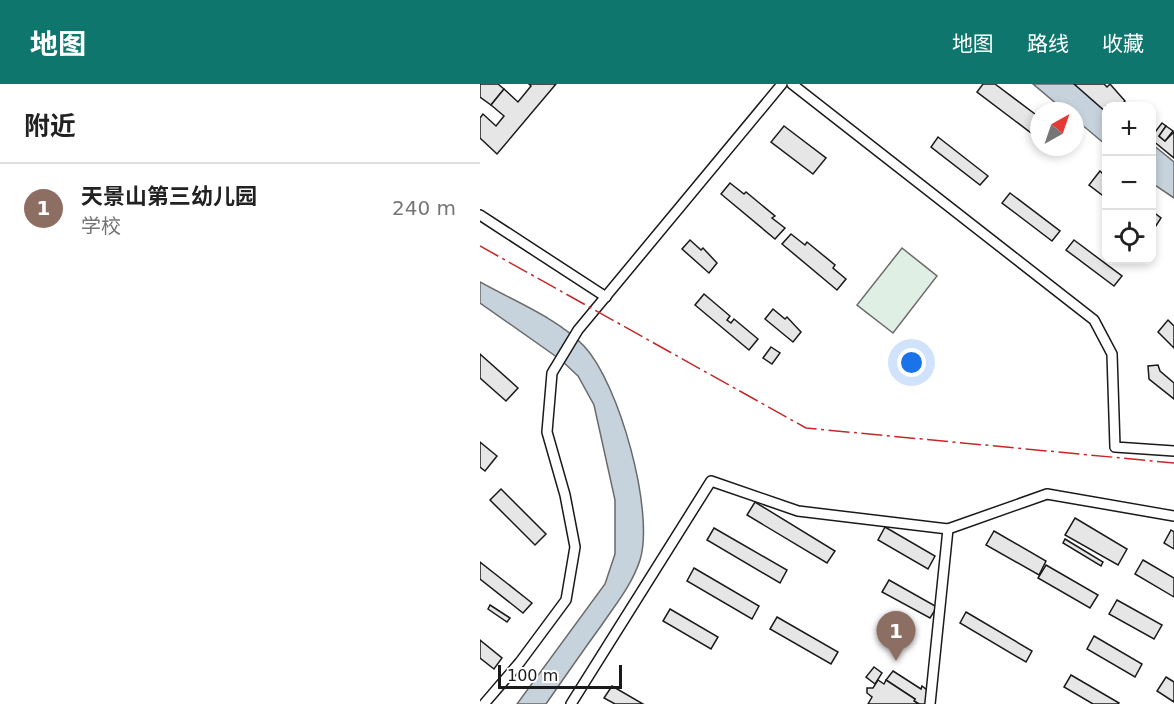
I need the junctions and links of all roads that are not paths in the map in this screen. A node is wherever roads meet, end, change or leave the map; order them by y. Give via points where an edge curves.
1 (782, 84) edge
2 (792, 84) edge
3 (480, 215) edge
4 (606, 297) junction
5 (1174, 451) edge
6 (1174, 516) edge
7 (948, 529) junction
8 (484, 704) edge
9 (571, 704) edge
10 (930, 704) edge

1 - 4 street
2 - 5 street via 1094,320 1112,354 1115,447
3 - 4 street
4 - 8 street via 578,330 552,373 547,432 575,547 566,600
6 - 7 street via 1047,494
7 - 9 street via 798,511 711,481
7 - 10 street

